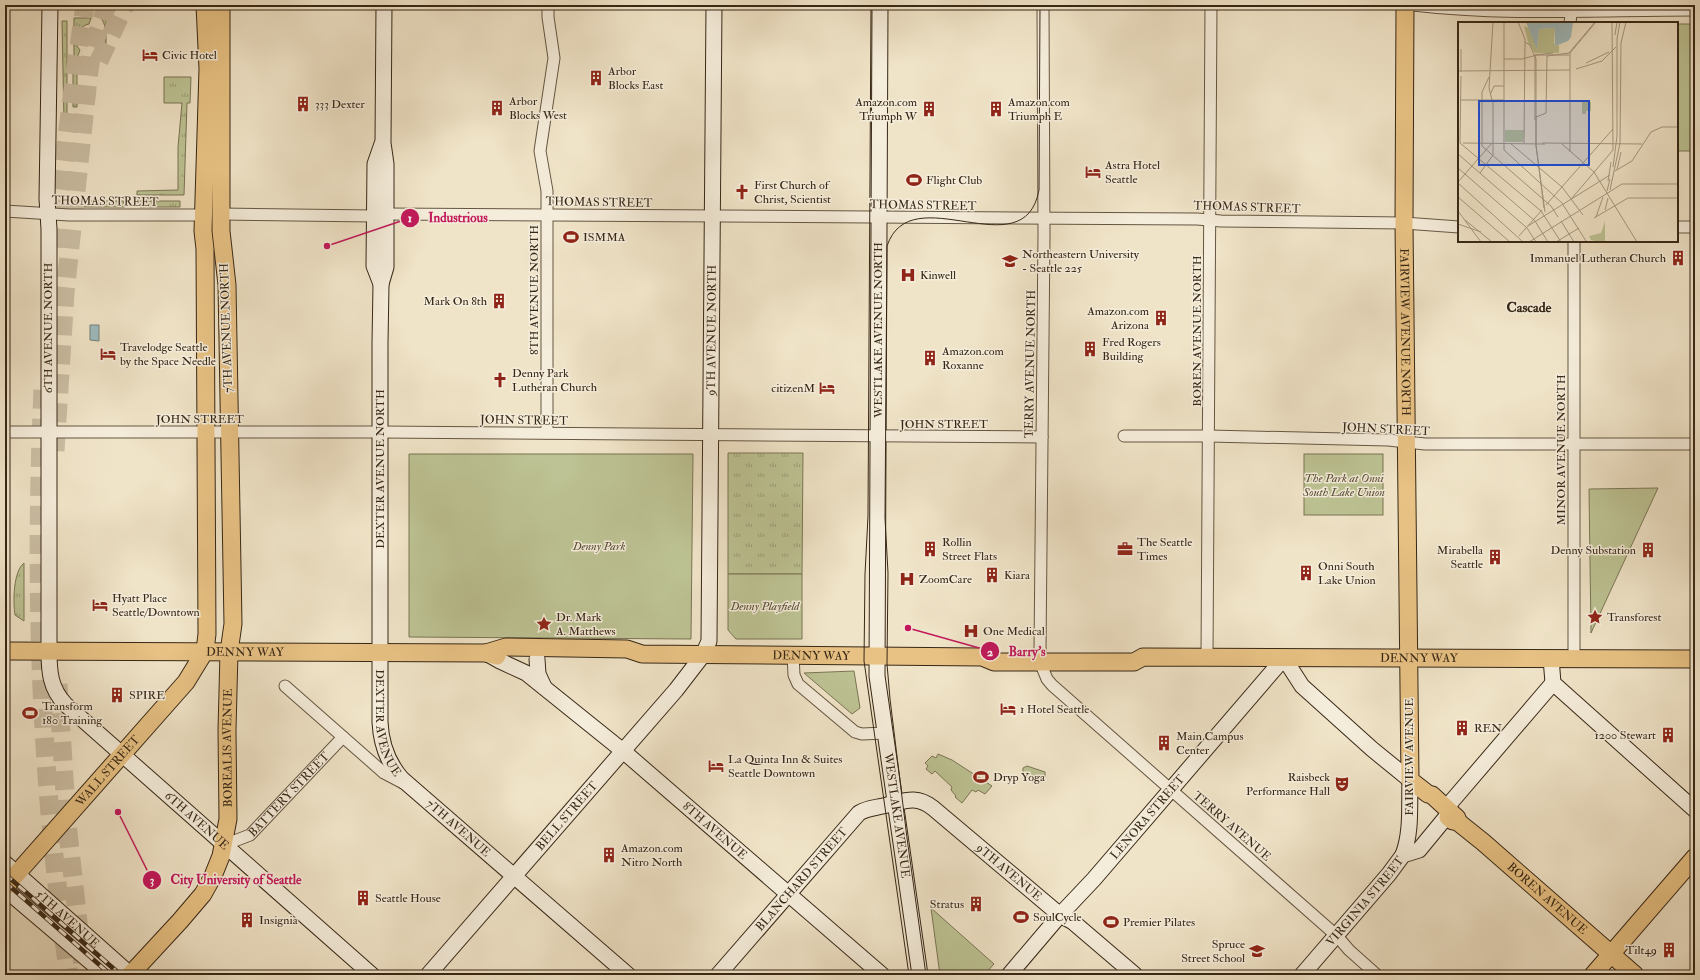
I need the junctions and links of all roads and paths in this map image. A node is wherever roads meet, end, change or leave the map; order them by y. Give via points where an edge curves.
1 (50, 5) edge
2 (205, 5) edge
3 (221, 5) edge
4 (384, 5) edge
5 (548, 5) edge
6 (714, 5) edge
7 (880, 5) edge
8 (1043, 5) edge
9 (1211, 5) edge
10 (1405, 5) edge
11 (1413, 5) edge
12 (1571, 8) edge
13 (1695, 10) edge
14 (1570, 22) edge
15 (5, 211) edge
16 (48, 213) junction
17 (221, 214) junction
18 (204, 215) junction
19 (380, 215) junction
20 (547, 215) junction
21 (879, 216) junction
22 (713, 217) junction
23 (1044, 218) junction
24 (1211, 220) junction
25 (1404, 223) junction
26 (1458, 226) edge
27 (1678, 227) edge
28 (1695, 227) edge
29 (1574, 242) edge
30 (5, 432) edge
31 (48, 432) junction
32 (229, 432) junction
33 (380, 432) junction
34 (206, 433) junction
35 (547, 433) junction
36 (711, 435) junction
37 (878, 436) junction
38 (1124, 436) dead end
39 (1209, 436) junction
40 (1042, 437) junction
41 (1406, 442) junction
42 (1574, 444) junction
43 (1695, 444) edge
44 (5, 651) edge
45 (49, 651) junction
46 (205, 651) junction
47 (230, 652) junction
48 (381, 653) junction
49 (486, 653) junction
50 (642, 654) junction
51 (703, 655) junction
52 (793, 655) junction
53 (877, 656) junction
54 (1040, 657) junction
55 (1207, 657) junction
56 (1284, 658) junction
57 (1409, 658) junction
58 (1551, 658) junction
59 (1574, 658) junction
60 (537, 659) junction
61 (1695, 659) edge
62 (1553, 684) junction
63 (285, 686) dead end
64 (546, 689) junction
65 (885, 733) junction
66 (343, 737) junction
67 (623, 751) junction
68 (122, 754) junction
69 (1410, 780) junction
70 (410, 786) junction
71 (1171, 790) junction
72 (896, 802) junction
73 (1695, 810) edge
74 (1451, 815) junction
75 (224, 845) junction
76 (1403, 855) junction
77 (1695, 857) edge
78 (11, 868) edge
79 (514, 875) junction
80 (5, 888) edge
81 (789, 895) junction
82 (1060, 915) junction
83 (1337, 936) junction
84 (1612, 954) junction
85 (106, 975) edge
86 (130, 975) edge
87 (372, 975) edge
88 (428, 975) edge
89 (628, 975) edge
90 (718, 975) edge
91 (882, 975) edge
92 (920, 975) edge
93 (1009, 975) edge
94 (1135, 975) edge
95 (1302, 975) edge
96 (1377, 975) edge
97 (1593, 975) edge
98 (1635, 975) edge

1 - 16 main road, 6TH AVENUE NORTH
2 - 18 main road, 7TH AVENUE NORTH via 208,69
3 - 17 main road, 7TH AVENUE NORTH
4 - 19 main road, DEXTER AVENUE NORTH via 383,143 374,164
5 - 20 street, 8TH AVENUE NORTH via 554,58 540,151 547,192
6 - 22 main road, 9TH AVENUE NORTH
7 - 21 main road, WESTLAKE AVENUE NORTH
8 - 23 street, TERRY AVENUE NORTH
9 - 24 street, BOREN AVENUE NORTH
10 - 25 main road, FAIRVIEW AVENUE NORTH
11 - 12 street via 1492,10
12 - 13 street
12 - 14 street
15 - 16 street, THOMAS STREET
16 - 18 street, THOMAS STREET
16 - 31 main road, 6TH AVENUE NORTH
17 - 19 street, THOMAS STREET
17 - 32 main road, 7TH AVENUE NORTH via 227,285
18 - 34 main road, 7TH AVENUE NORTH
19 - 20 street, THOMAS STREET
19 - 33 main road, DEXTER AVENUE NORTH via 374,266 381,284
20 - 22 street, THOMAS STREET
20 - 35 street, 8TH AVENUE NORTH
21 - 22 street, THOMAS STREET
21 - 23 street, THOMAS STREET
21 - 37 main road, WESTLAKE AVENUE NORTH
22 - 36 main road, 9TH AVENUE NORTH
23 - 24 street, THOMAS STREET
23 - 40 street, TERRY AVENUE NORTH
24 - 25 street, THOMAS STREET
24 - 39 street, BOREN AVENUE NORTH
25 - 26 street, THOMAS STREET
25 - 41 main road, FAIRVIEW AVENUE NORTH
27 - 28 street
29 - 42 street, MINOR AVENUE NORTH
30 - 31 street, JOHN STREET
31 - 34 street, JOHN STREET
31 - 45 main road, 6TH AVENUE NORTH
32 - 33 street, JOHN STREET
32 - 34 street, JOHN STREET
32 - 47 main road, 7TH AVENUE NORTH via 233,624
33 - 35 street, JOHN STREET
33 - 48 main road, DEXTER AVENUE NORTH
34 - 46 main road, 7TH AVENUE NORTH
35 - 36 street, JOHN STREET
36 - 37 street, JOHN STREET
36 - 51 main road, 9TH AVENUE NORTH via 709,641
37 - 40 street, JOHN STREET
37 - 53 main road, WESTLAKE AVENUE NORTH
38 - 39 street, JOHN STREET
39 - 41 street, JOHN STREET
39 - 55 street, BOREN AVENUE NORTH
40 - 54 street, TERRY AVENUE NORTH
41 - 42 street, JOHN STREET
41 - 57 main road, FAIRVIEW AVENUE NORTH
42 - 43 street, JOHN STREET
42 - 59 street, MINOR AVENUE NORTH
44 - 45 main road, DENNY WAY
45 - 46 main road, DENNY WAY
45 - 68 main road, 6TH AVENUE via 50,675 58,696
46 - 47 main road, DENNY WAY
46 - 68 main road, WALL STREET via 186,682
47 - 48 main road, DENNY WAY
47 - 75 main road, BOREALIS AVENUE via 227,730 228,820
48 - 49 main road, DENNY WAY
48 - 70 main road, DEXTER AVENUE via 382,743 390,762 402,780
49 - 50 main road, DENNY WAY via 506,647 627,649
49 - 60 main road, DENNY WAY via 507,658
49 - 64 main road, 8TH AVENUE via 526,673
50 - 51 main road, DENNY WAY
50 - 60 main road, DENNY WAY via 628,659
51 - 52 main road, DENNY WAY
51 - 67 main road, BELL STREET
52 - 53 main road, DENNY WAY
52 - 65 street via 794,675 798,684 848,728 862,734
53 - 54 main road, DENNY WAY via 982,657 995,652
53 - 65 main road, WESTLAKE AVENUE via 877,676
54 - 55 main road, DENNY WAY via 1134,652 1143,657
54 - 71 street, TERRY AVENUE via 1047,679 1052,685
55 - 56 main road, DENNY WAY
56 - 57 main road, DENNY WAY
56 - 69 main road, BOREN AVENUE via 1302,686
56 - 71 main road, LENORA STREET
57 - 58 main road, DENNY WAY
57 - 69 main road, FAIRVIEW AVENUE
58 - 59 main road, DENNY WAY
58 - 62 main road
59 - 61 main road, DENNY WAY
60 - 64 main road via 538,674
62 - 73 main road
62 - 74 main road, VIRGINIA STREET
63 - 66 street, 7TH AVENUE
64 - 67 main road, 8TH AVENUE
65 - 72 main road, WESTLAKE AVENUE
66 - 70 street, 7TH AVENUE via 384,773
66 - 75 street, BATTERY STREET via 250,835
67 - 79 main road, BELL STREET
67 - 81 main road, 8TH AVENUE
68 - 75 main road, 6TH AVENUE
68 - 78 main road, WALL STREET
69 - 74 main road, BOREN AVENUE via 1432,795
69 - 76 main road, FAIRVIEW AVENUE via 1408,844
70 - 79 main road, 7TH AVENUE
71 - 82 main road, LENORA STREET
71 - 83 street, TERRY AVENUE
72 - 81 main road, BLANCHARD STREET via 859,812
72 - 82 main road, 9TH AVENUE via 912,799 925,801
72 - 92 main road, WESTLAKE AVENUE
74 - 76 main road, VIRGINIA STREET via 1418,850
74 - 84 main road, BOREN AVENUE
75 - 86 main road via 217,868 203,894
75 - 87 main road, 6TH AVENUE
76 - 83 main road, VIRGINIA STREET
77 - 84 main road
78 - 80 main road, WALL STREET
78 - 86 main road, 5TH AVENUE
79 - 88 main road, BELL STREET
79 - 89 main road, 7TH AVENUE
80 - 85 main road, 5TH AVENUE
81 - 90 main road, BLANCHARD STREET
81 - 91 main road, 8TH AVENUE
82 - 93 main road, LENORA STREET
82 - 94 main road, 9TH AVENUE via 1073,922
83 - 95 main road, VIRGINIA STREET
83 - 96 street, TERRY AVENUE
84 - 97 main road
84 - 98 main road, BOREN AVENUE

